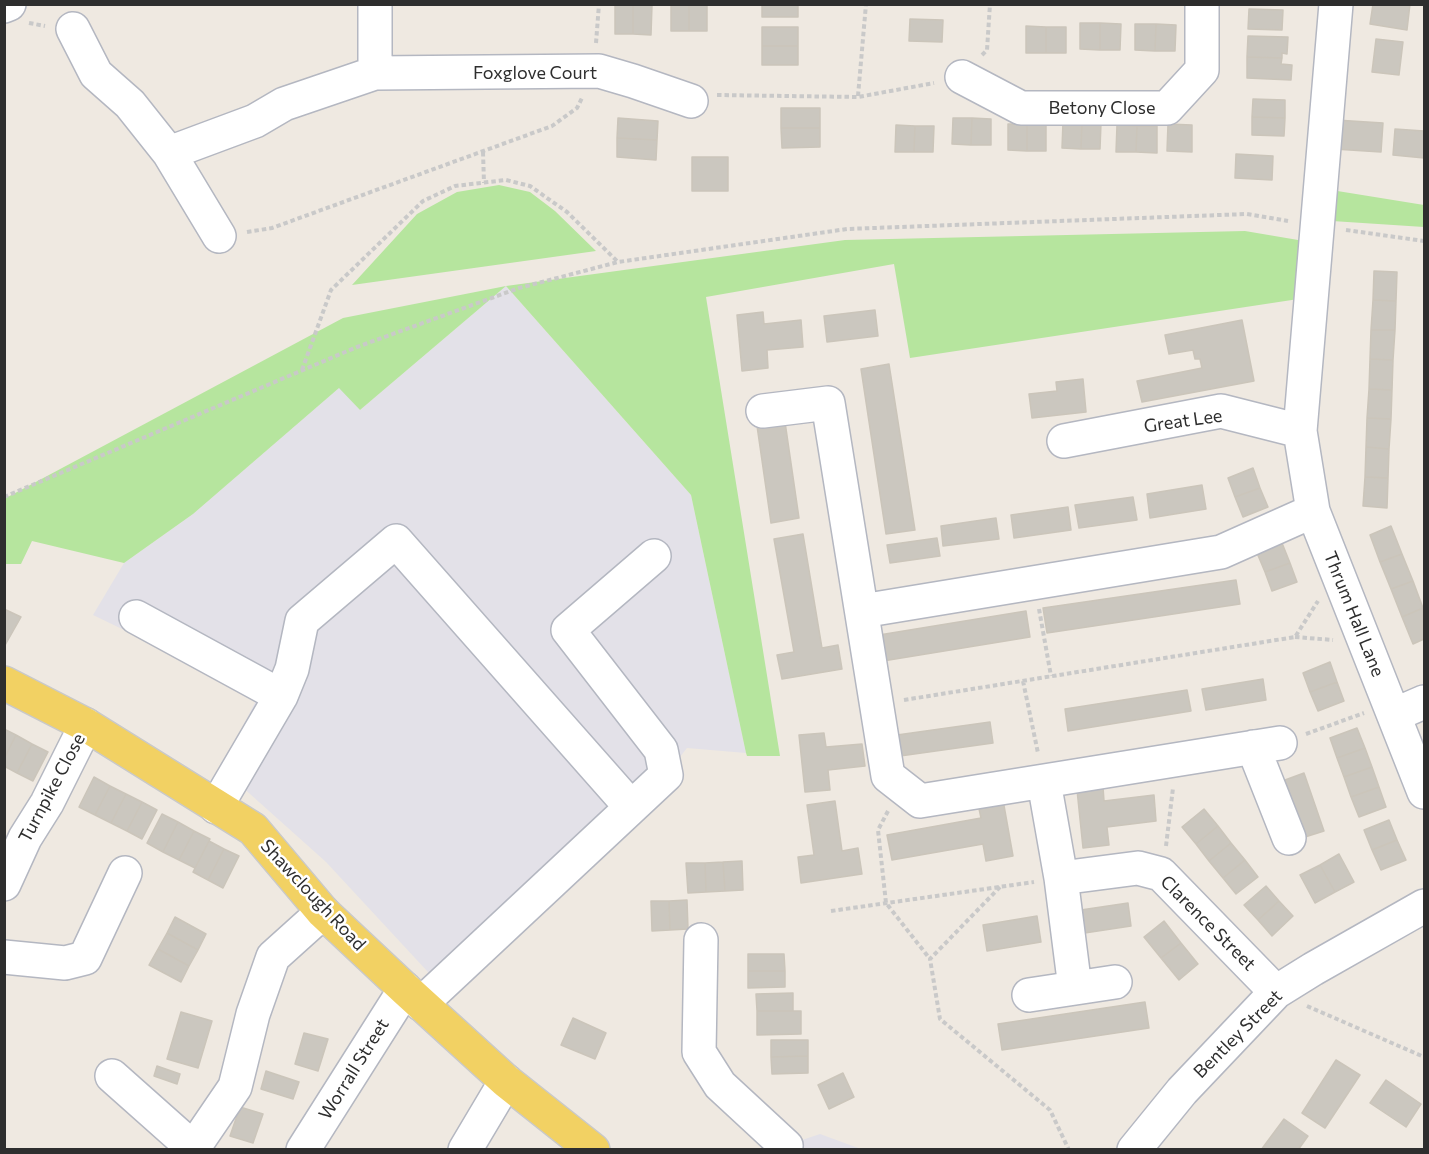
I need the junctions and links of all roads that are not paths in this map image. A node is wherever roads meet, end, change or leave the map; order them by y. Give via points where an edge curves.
1 (375, 4) edge
2 (1202, 4) edge
3 (1336, 4) edge
4 (73, 29) road end
5 (375, 73) junction
6 (962, 77) road end
7 (691, 101) road end
8 (169, 153) junction
9 (219, 236) road end
10 (763, 411) dead end
11 (1300, 431) junction
12 (1064, 441) dead end
13 (1313, 511) junction
14 (654, 556) dead end
15 (862, 611) junction
16 (136, 616) dead end
17 (4, 683) edge
18 (281, 696) junction
19 (1425, 702) edge
20 (1392, 710) junction
21 (86, 725) junction
22 (1044, 782) junction
23 (1425, 792) edge
24 (216, 807) junction
25 (631, 807) junction
26 (1289, 838) dead end
27 (125, 873) dead end
28 (1061, 878) junction
29 (4, 884) edge
30 (1425, 906) edge
31 (323, 912) junction
32 (701, 940) dead end
33 (4, 957) edge
34 (1115, 982) dead end
35 (1075, 988) junction
36 (1276, 992) junction
37 (1029, 995) dead end
38 (413, 997) junction
39 (112, 1076) dead end
40 (506, 1081) junction
41 (1139, 1148) edge
42 (193, 1149) edge
43 (303, 1149) edge
44 (465, 1149) edge
45 (593, 1149) edge
46 (785, 1149) edge

1 - 5 street
2 - 6 street, Betony Close via 1202,70 1167,108 1021,108
3 - 11 street, Thrum Hall Lane
4 - 8 street via 96,74 130,104
5 - 7 street, Foxglove Court via 594,71
5 - 8 street, Foxglove Court via 284,104 255,121
8 - 9 street
10 - 15 street via 828,403
11 - 12 street, Great Lee via 1221,411
11 - 13 street, Thrum Hall Lane
13 - 15 street via 1221,552
13 - 20 street, Thrum Hall Lane
14 - 25 street, Worrall Street via 568,630 661,750 666,775
15 - 22 street via 888,776 920,801
16 - 18 street
17 - 21 main road, Shawclough Road
18 - 24 street
18 - 25 street via 303,621 396,541
19 - 20 street
20 - 23 street, Thrum Hall Lane
21 - 24 main road, Shawclough Road
21 - 29 street, Turnpike Close
22 - 26 street via 1267,745
22 - 28 street
24 - 31 main road, Shawclough Road via 253,829
25 - 38 street, Worrall Street
27 - 33 street via 85,958 65,963
28 - 35 street
28 - 36 street, Clarence Street via 1138,868 1161,874
30 - 36 street, Bentley Street
31 - 38 main road, Shawclough Road
31 - 42 street via 273,957 234,1088
32 - 46 street via 699,1052 720,1085
34 - 35 street
35 - 37 street
36 - 41 street, Bentley Street via 1182,1091
38 - 40 main road, Shawclough Road
38 - 43 street, Worrall Street
39 - 42 street
40 - 44 street
40 - 45 main road, Shawclough Road

